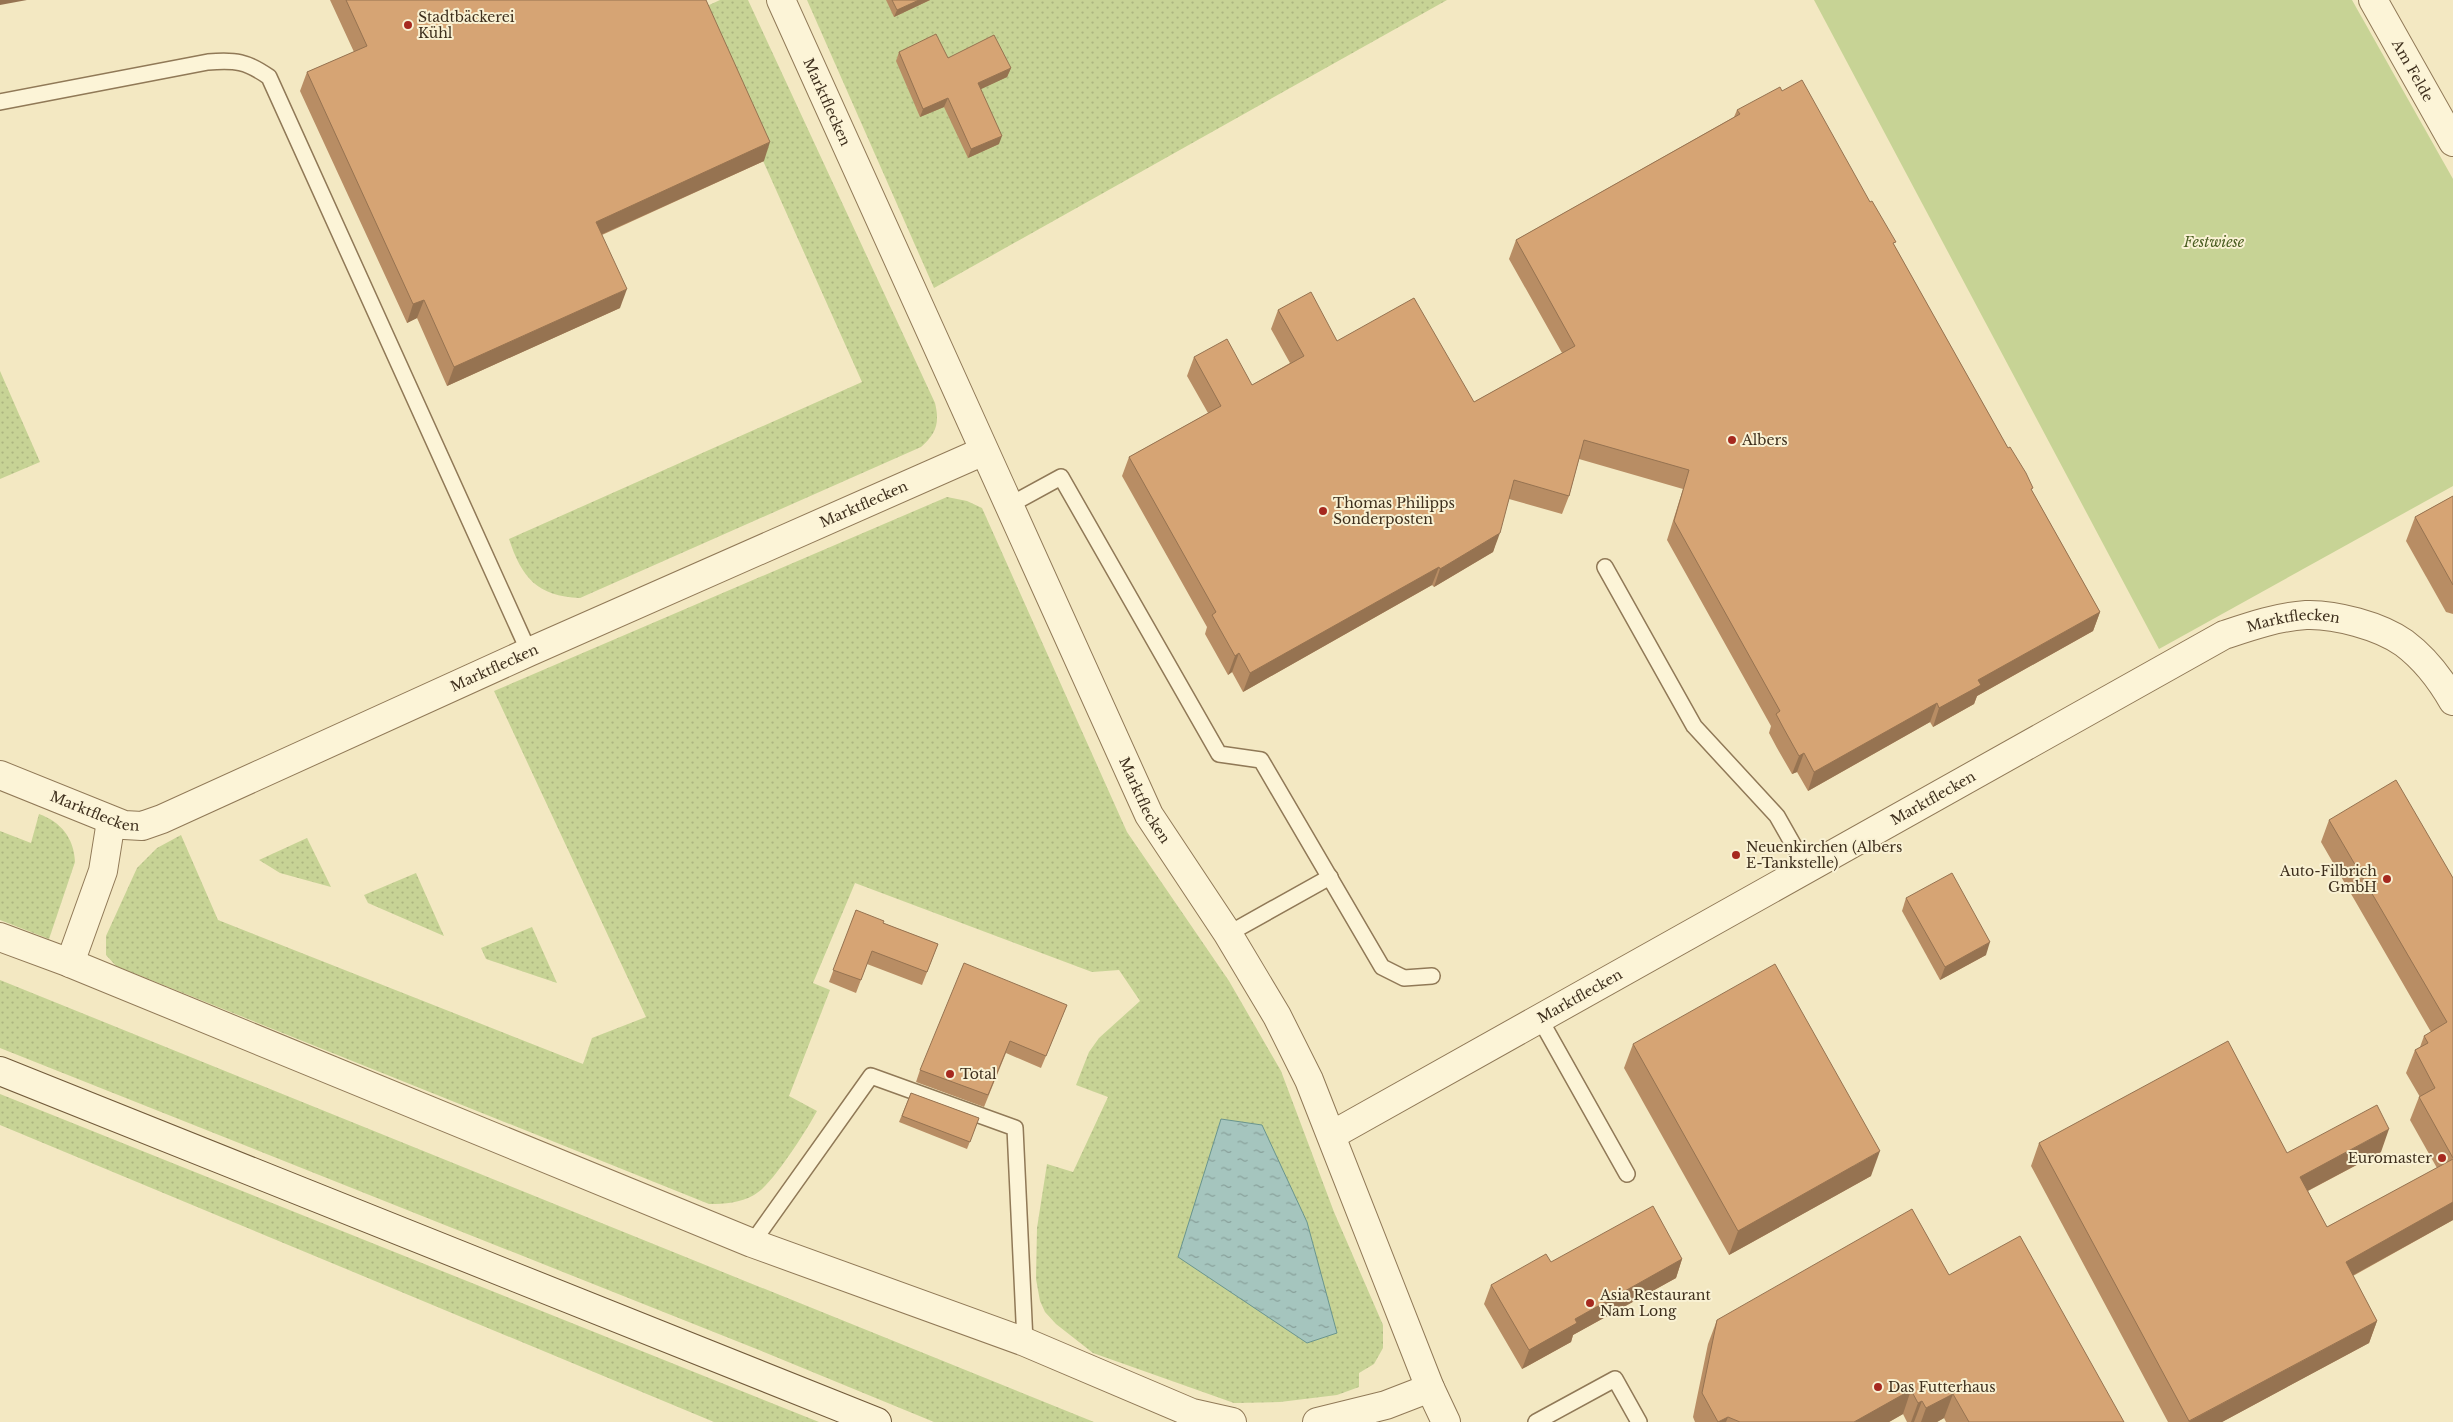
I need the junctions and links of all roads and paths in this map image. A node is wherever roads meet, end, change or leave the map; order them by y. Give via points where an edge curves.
1 (781, 0) edge
2 (2373, 0) edge
3 (0, 102) edge
4 (2453, 142) edge
5 (984, 451) junction
6 (1008, 506) junction
7 (1605, 567) dead end
8 (529, 652) junction
9 (2453, 701) edge
10 (0, 776) edge
11 (111, 821) junction
12 (1807, 869) junction
13 (1330, 877) junction
14 (1228, 934) junction
15 (0, 937) edge
16 (70, 963) junction
17 (1432, 976) dead end
18 (1540, 1019) junction
19 (0, 1071) edge
20 (1332, 1135) junction
21 (1626, 1174) dead end
22 (752, 1243) junction
23 (1025, 1342) junction
24 (1430, 1388) junction
25 (877, 1422) edge
26 (1232, 1422) edge
27 (1317, 1422) edge
28 (1446, 1422) edge
29 (1536, 1422) edge
30 (1639, 1422) edge

1 - 5 street, Marktflecken
2 - 4 street, Am Felde
3 - 8 lane via 208,62 234,60 252,65 269,78
5 - 6 street, Marktflecken
5 - 8 street, Marktflecken
6 - 13 lane via 1061,477 1219,754 1261,760
6 - 14 street, Marktflecken via 1148,815
7 - 12 lane via 1694,726 1776,816
8 - 11 street, Marktflecken via 162,819 142,826
9 - 12 street, Marktflecken via 2436,674 2403,643 2366,625 2306,615 2262,622 2224,635
10 - 11 street, Marktflecken
11 - 16 street via 103,871
12 - 18 street, Marktflecken
13 - 14 lane
13 - 17 lane via 1382,967 1404,978
14 - 20 street, Marktflecken via 1277,1016
15 - 16 street
16 - 22 street
18 - 20 street, Marktflecken
18 - 21 lane
19 - 25 street
20 - 24 street, Marktflecken
22 - 23 street
22 - 23 lane via 871,1076 1015,1128
23 - 26 street via 1192,1414
24 - 27 street via 1386,1405
24 - 28 street, Marktflecken
29 - 30 lane via 1615,1379

